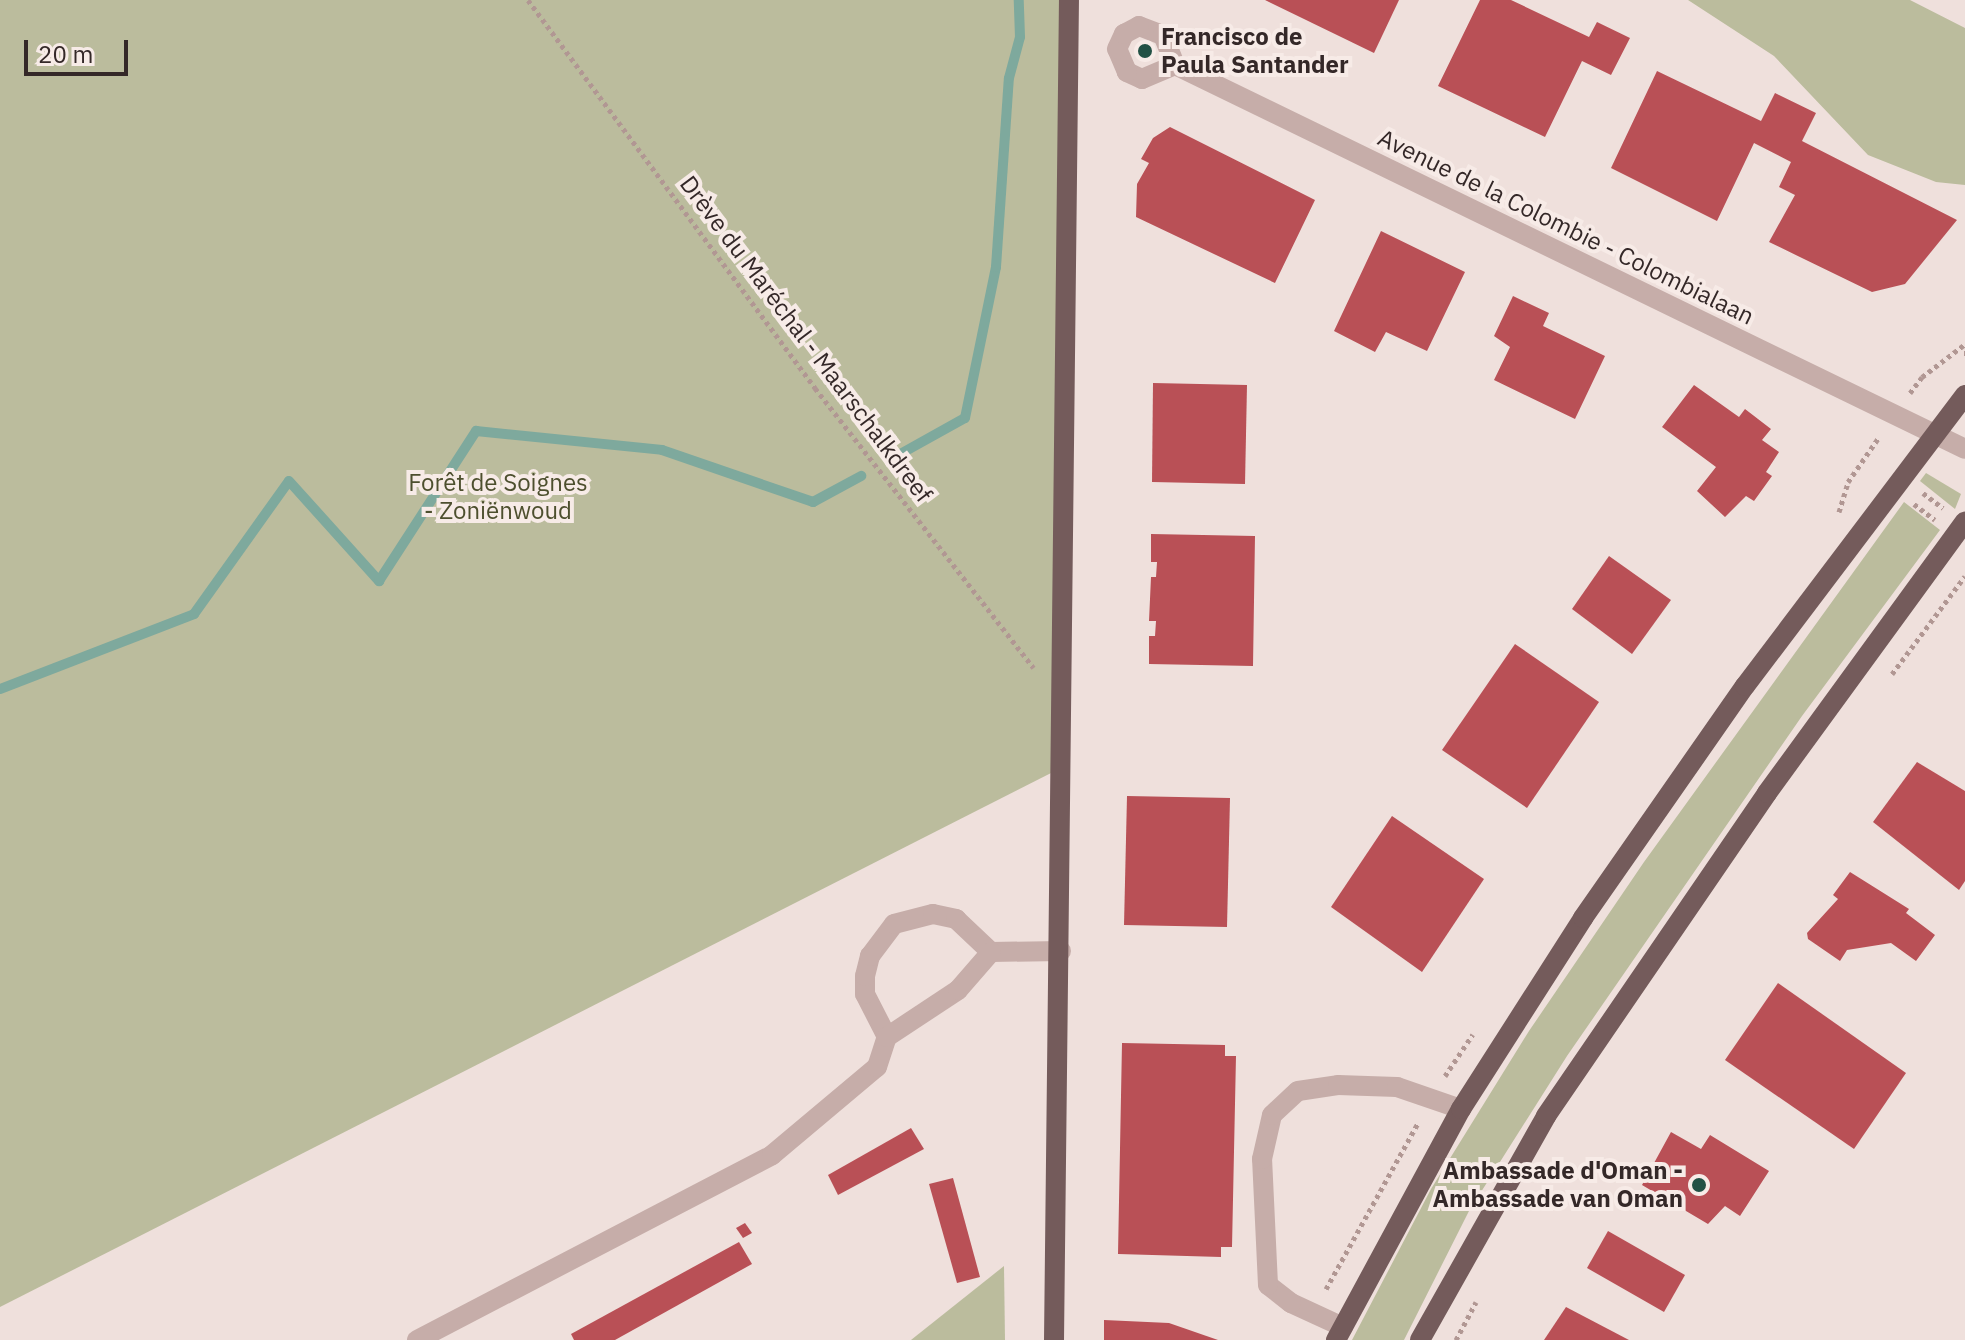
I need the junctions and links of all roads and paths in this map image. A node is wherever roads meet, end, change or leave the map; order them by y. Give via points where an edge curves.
1 (528, 0) edge
2 (1069, 0) edge
3 (1175, 65) dead end
4 (1965, 344) edge
5 (1965, 395) edge
6 (1894, 416) junction
7 (1935, 435) junction
8 (1965, 449) edge
9 (1915, 487) dead end
10 (1907, 498) dead end
11 (1958, 518) edge
12 (1943, 526) dead end
13 (1965, 576) edge
14 (1889, 677) dead end
15 (1065, 689) junction
16 (1061, 951) junction
17 (991, 952) junction
18 (887, 1037) junction
19 (1461, 1109) junction
20 (1484, 1287) dead end
21 (1339, 1333) edge
22 (417, 1340) edge
23 (1054, 1340) edge
24 (1420, 1340) edge
25 (1456, 1340) edge

1 - 15 path, Drève du Maréchal - Maarschalkdreef via 824,400 1032,667
2 - 15 main road
3 - 6 street, Avenue de la Colombie - Colombialaan
4 - 6 path via 1922,377
5 - 7 main road
6 - 7 street, Avenue de la Colombie - Colombialaan
7 - 8 street, Avenue de la Colombie - Colombialaan
7 - 19 main road via 1745,686 1583,918
9 - 11 path
10 - 12 path
11 - 24 main road via 1554,1103
13 - 14 path
15 - 16 main road
16 - 17 street
16 - 23 main road
17 - 18 street via 958,990
17 - 18 street via 956,919 933,914 894,924 881,936 865,976 865,994
18 - 22 street via 877,1067 772,1155
19 - 21 main road
19 - 21 street via 1397,1087 1338,1085 1298,1091 1272,1115 1262,1159 1268,1285
20 - 25 path

